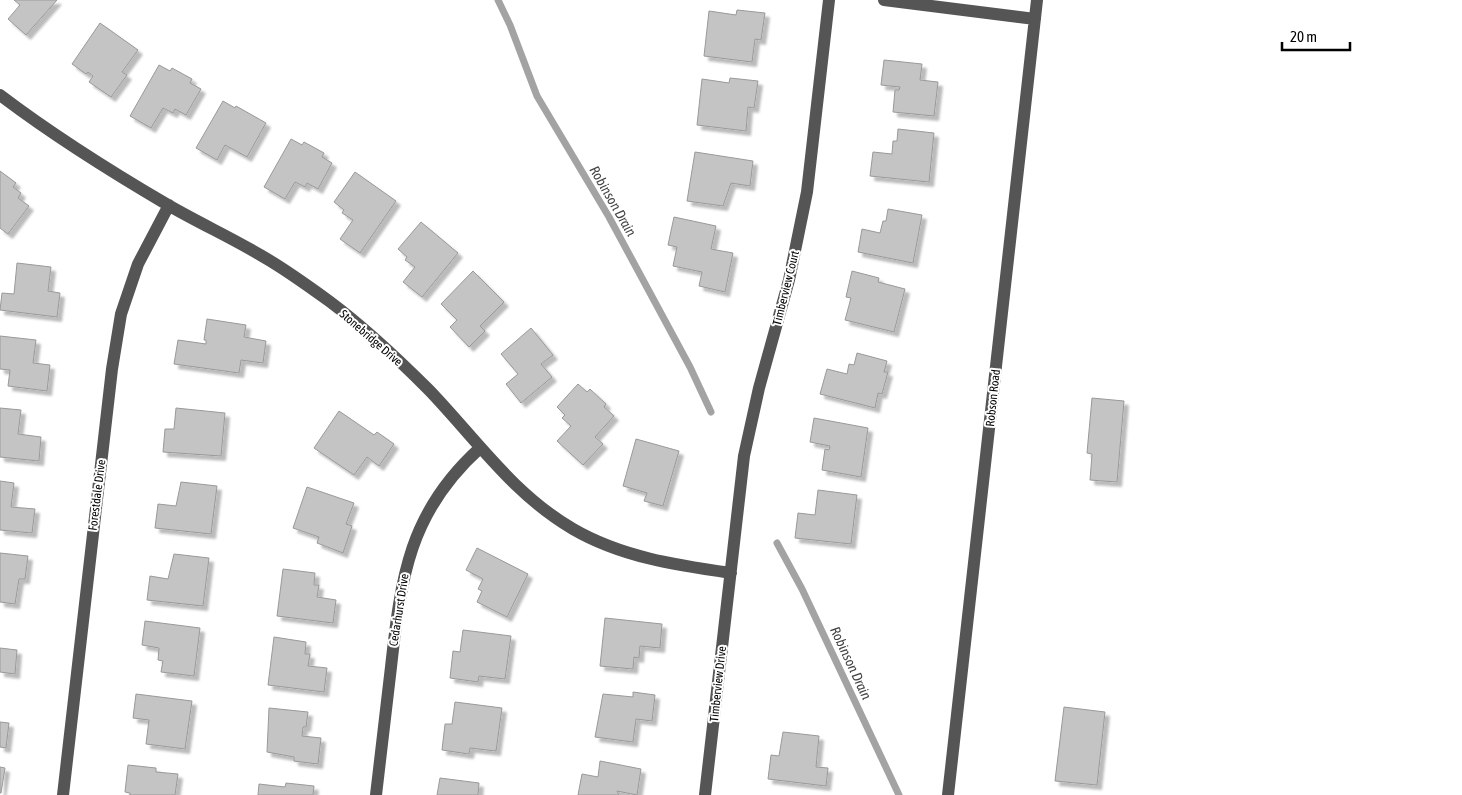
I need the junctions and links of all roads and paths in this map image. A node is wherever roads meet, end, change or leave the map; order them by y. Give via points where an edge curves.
1 (829, 0) edge
2 (884, 0) edge
3 (1037, 0) edge
4 (1035, 19) junction
5 (0, 95) edge
6 (169, 205) junction
7 (480, 448) junction
8 (731, 573) junction
9 (63, 795) edge
10 (376, 795) edge
11 (705, 795) edge
12 (948, 795) edge

1 - 8 street, Timberview Court via 807,192 744,456
2 - 4 street
3 - 4 street, Robson Road
4 - 12 street, Robson Road
5 - 6 street, Stonebridge Drive via 54,135
6 - 7 street, Stonebridge Drive via 262,256 331,303 429,391
6 - 9 street, Forestdale Drive via 138,264 118,330
7 - 8 street, Stonebridge Drive via 525,496 574,530 642,558
7 - 10 street, Cedarhurst Drive via 447,482 428,510 410,550 398,601
8 - 11 street, Timberview Drive

